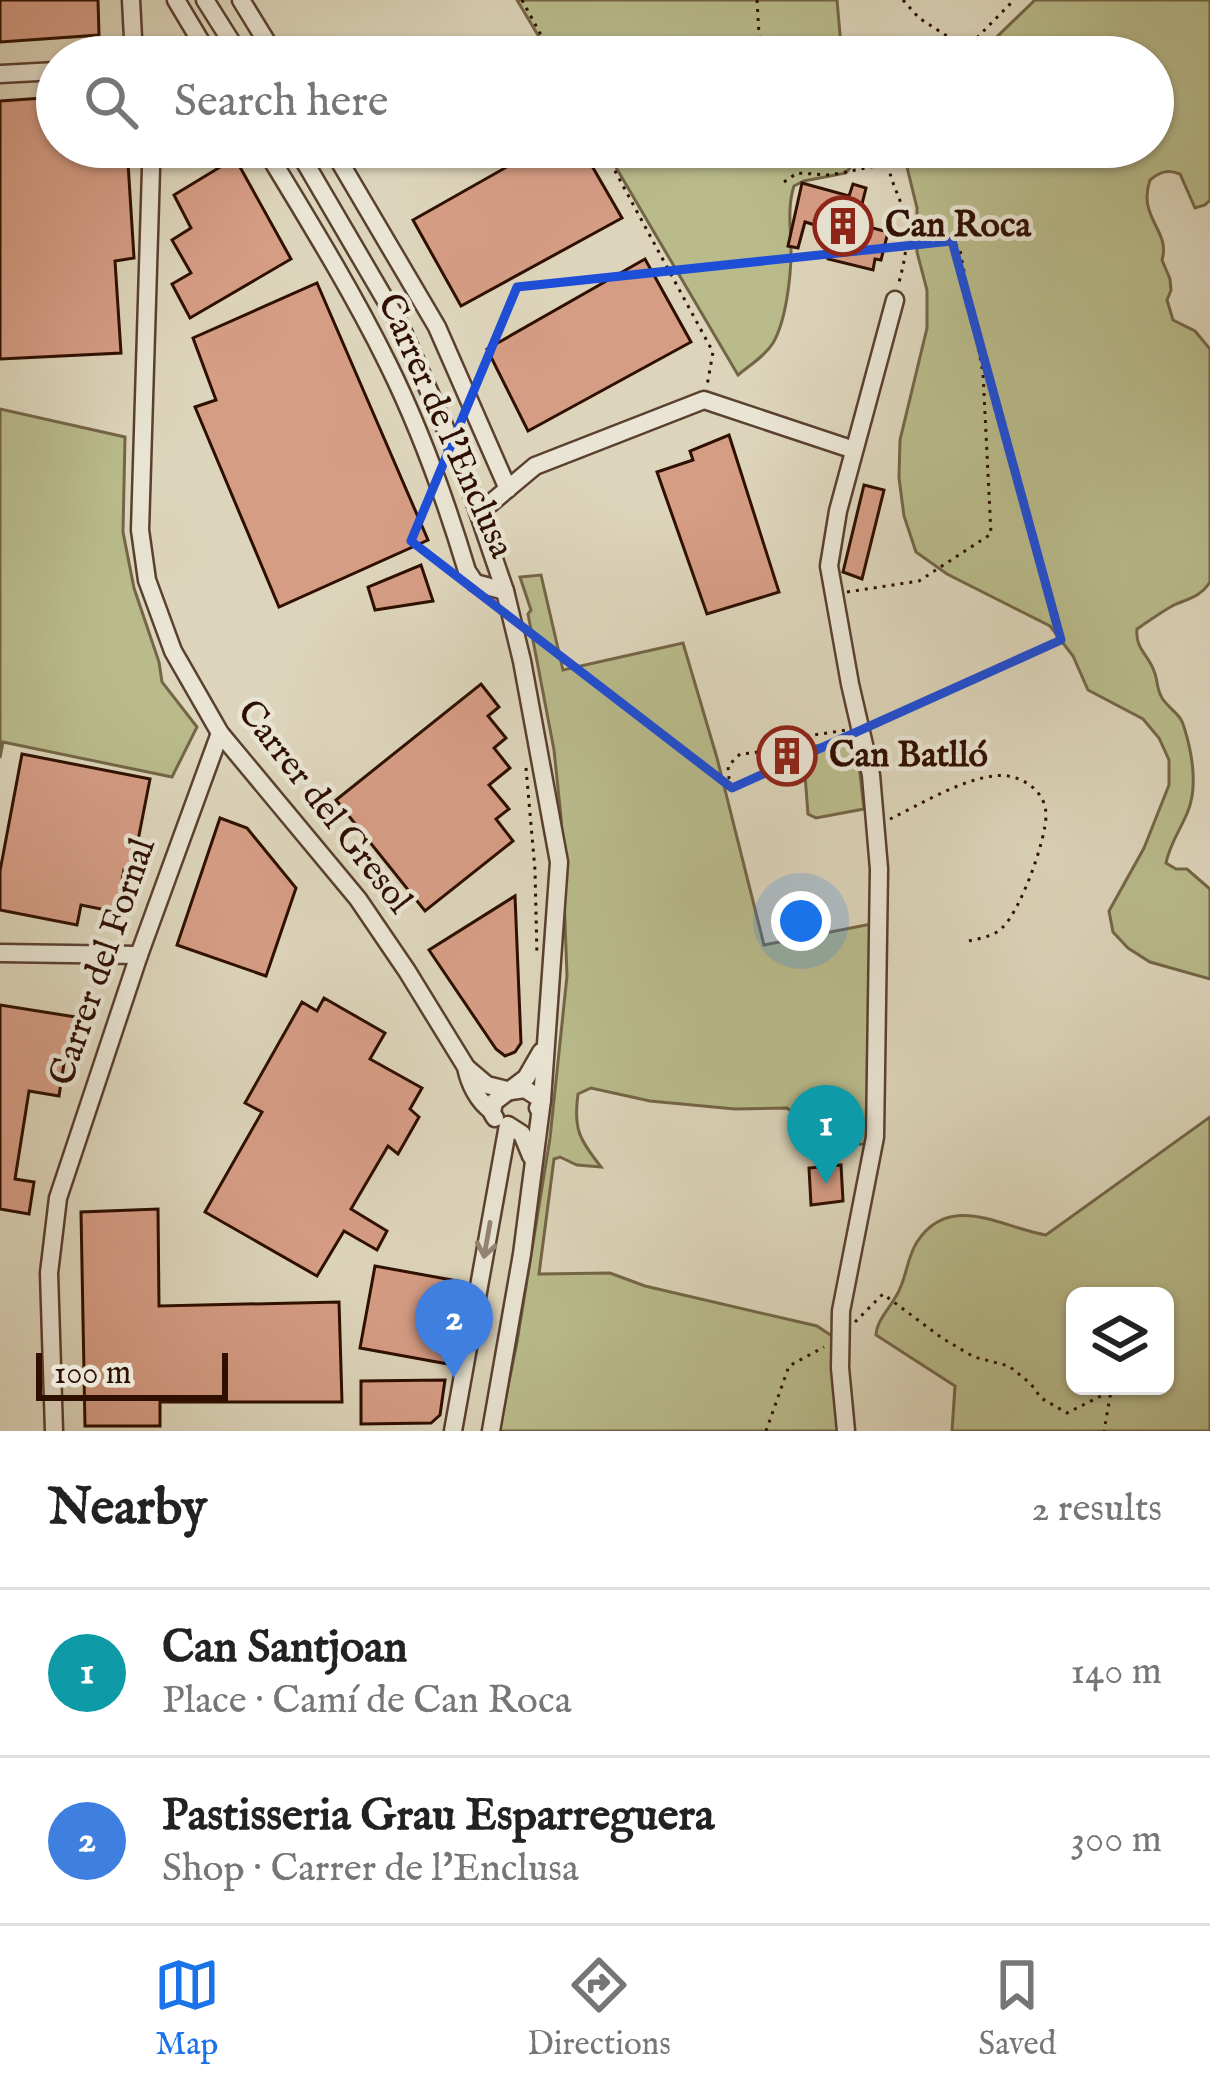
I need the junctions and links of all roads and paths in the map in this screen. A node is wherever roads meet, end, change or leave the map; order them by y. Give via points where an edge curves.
1 (131, 0) edge
2 (176, 0) edge
3 (205, 0) edge
4 (241, 0) edge
5 (522, 0) edge
6 (757, 0) edge
7 (903, 0) edge
8 (1014, 0) edge
9 (133, 36) edge
10 (197, 36) edge
11 (228, 36) edge
12 (263, 36) edge
13 (542, 36) edge
14 (759, 36) edge
15 (947, 36) edge
16 (977, 36) edge
17 (36, 72) edge
18 (0, 74) edge
19 (150, 168) edge
20 (277, 168) edge
21 (308, 168) edge
22 (343, 168) edge
23 (613, 168) edge
24 (793, 168) edge
25 (861, 168) edge
26 (888, 168) edge
27 (793, 174) junction
28 (784, 182) dead end
29 (906, 221) junction
30 (895, 300) joint
31 (704, 400) junction
32 (854, 450) junction
33 (508, 489) junction
34 (479, 513) junction
35 (505, 591) junction
36 (834, 594) junction
37 (861, 729) junction
38 (220, 733) junction
39 (526, 769) dead end
40 (735, 786) dead end
41 (876, 820) junction
42 (969, 941) dead end
43 (0, 952) edge
44 (139, 956) junction
45 (536, 966) dead end
46 (547, 1040) junction
47 (466, 1067) junction
48 (511, 1091) junction
49 (542, 1100) junction
50 (492, 1111) junction
51 (508, 1124) junction
52 (533, 1162) junction
53 (840, 1338) junction
54 (55, 1431) edge
55 (453, 1431) edge
56 (491, 1431) edge
57 (766, 1431) edge
58 (846, 1431) edge
59 (1104, 1431) edge

1 - 9 street
2 - 10 street
3 - 11 street
4 - 12 street
5 - 13 path
6 - 14 path
7 - 15 path
8 - 16 path
17 - 18 street
19 - 38 street, Carrer del Gresol via 140,530 147,580 173,651
20 - 35 street, Carrer de l'Enclusa via 390,368 467,572 475,583
21 - 34 street via 400,325
22 - 33 street via 436,327
23 - 31 path via 713,352
24 - 27 path
25 - 27 path
26 - 29 path
27 - 28 path
29 - 30 path
29 - 36 path via 950,237 960,250 983,373 991,534 919,581
30 - 32 street
31 - 32 street
31 - 33 street via 536,466
32 - 36 street via 830,552
33 - 34 street
34 - 35 street
35 - 46 street via 559,862
36 - 37 street
37 - 40 path via 740,754 728,766
37 - 41 street
38 - 44 street, Carrer del Fornal
38 - 47 street, Carrer del Gresol via 358,899
39 - 45 path
41 - 42 path via 995,775 1016,777 1042,798 1043,834 1022,897 1003,928
41 - 53 street via 875,1137
43 - 44 street
44 - 54 street, Carrer del Fornal via 58,1198 49,1273
46 - 48 street
46 - 49 street
47 - 48 street
47 - 50 street, Carrer del Gresol
48 - 49 street
48 - 50 street
49 - 51 street via 530,1116
49 - 52 street
50 - 51 street
51 - 52 street via 523,1134
51 -> 55 street
52 - 56 street
53 - 57 path via 789,1366
53 - 58 street
53 - 59 path via 883,1294 974,1357 1009,1366 1067,1413 1112,1391

